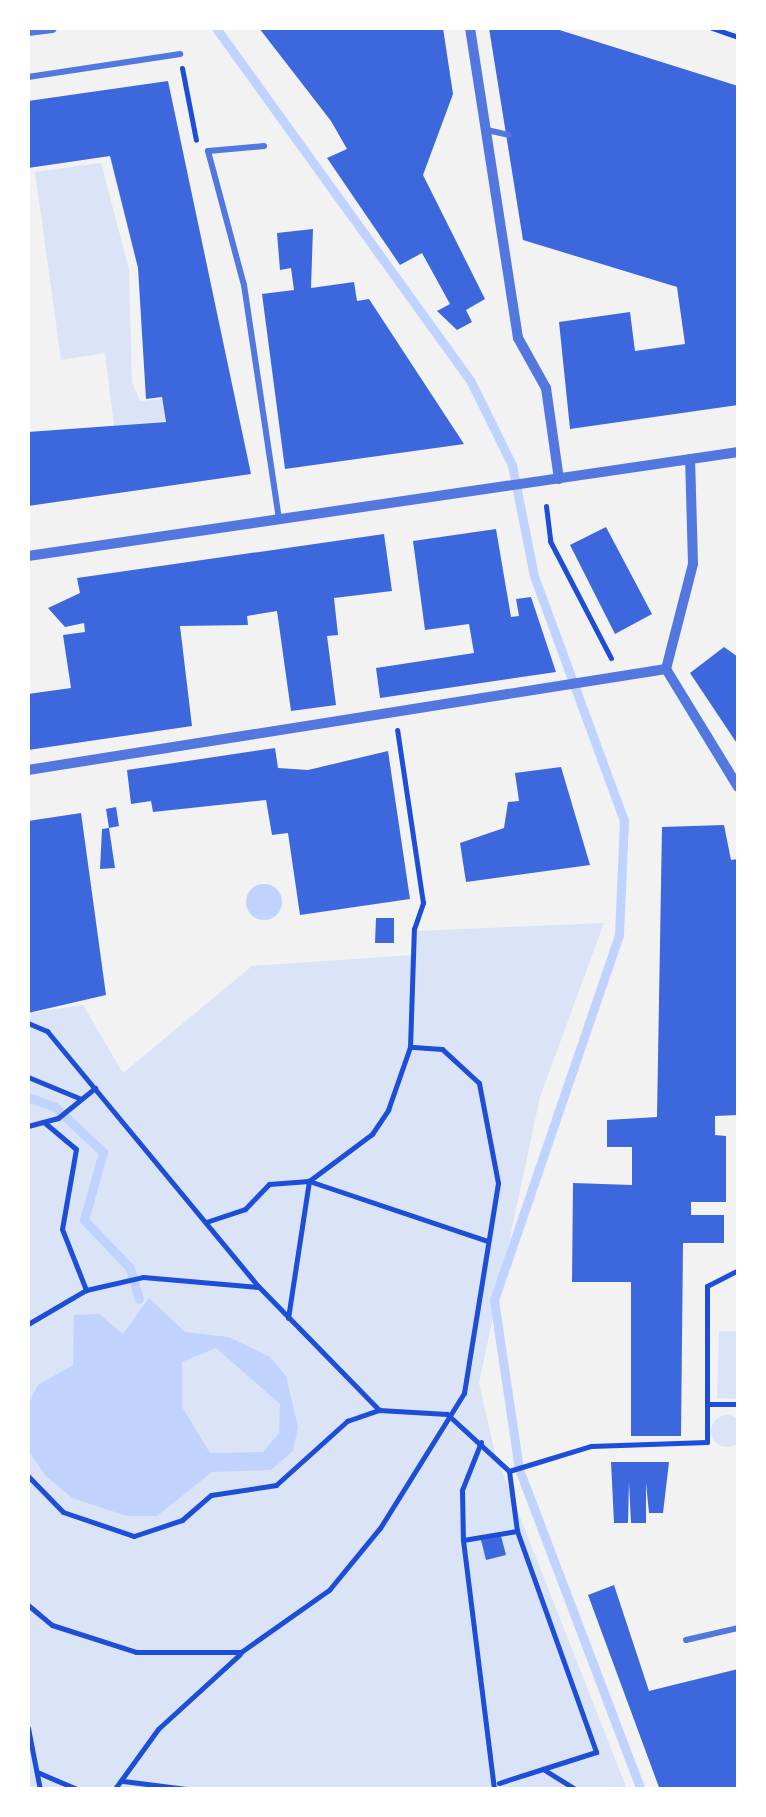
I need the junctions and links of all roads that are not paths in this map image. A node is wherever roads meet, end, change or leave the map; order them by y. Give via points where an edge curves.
1 (52, 28) edge
2 (470, 28) edge
3 (28, 31) edge
4 (180, 54) dead end
5 (28, 77) edge
6 (485, 130) junction
7 (508, 135) dead end
8 (264, 146) dead end
9 (738, 452) edge
10 (690, 460) junction
11 (559, 479) junction
12 (280, 520) junction
13 (28, 556) edge
14 (666, 669) junction
15 (28, 770) edge
16 (738, 787) edge
17 (738, 1628) edge
18 (686, 1640) dead end

1 - 3 street
2 - 6 street
4 - 5 lane
6 - 7 lane
6 - 11 street via 512,306 546,388
8 - 12 lane via 208,151 244,285
9 - 10 street
10 - 11 street
10 - 14 street via 693,564
11 - 12 street
12 - 13 street
14 - 15 street
14 - 16 street
17 - 18 lane

